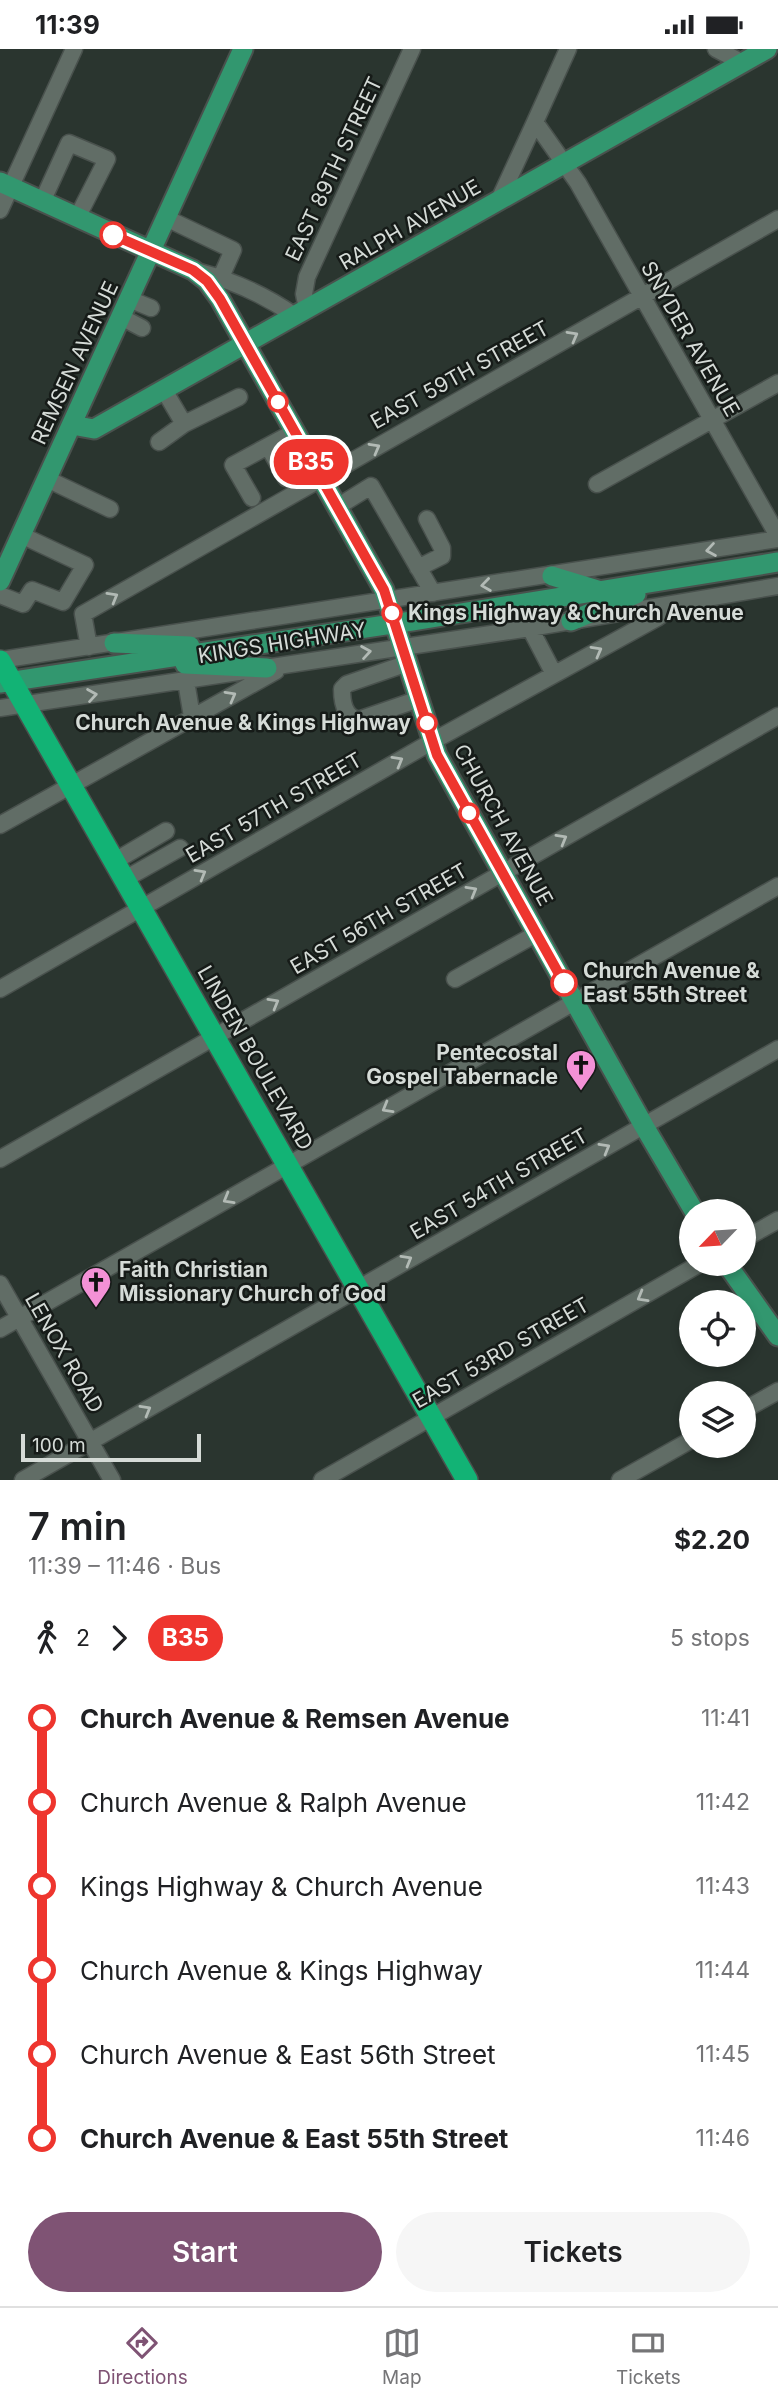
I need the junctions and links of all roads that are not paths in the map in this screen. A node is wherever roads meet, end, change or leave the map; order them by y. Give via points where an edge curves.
1 (74, 49) edge
2 (243, 49) edge
3 (412, 49) edge
4 (568, 49) edge
5 (716, 49) edge
6 (767, 49) edge
7 (741, 56) edge
8 (535, 122) junction
9 (564, 163) junction
10 (5, 185) edge
11 (499, 201) junction
12 (42, 202) junction
13 (0, 210) edge
14 (77, 218) junction
15 (166, 218) junction
16 (778, 219) edge
17 (151, 252) junction
18 (193, 270) junction
19 (221, 277) junction
20 (642, 297) junction
21 (129, 299) junction
22 (151, 308) dead end
23 (301, 313) junction
24 (121, 317) junction
25 (142, 328) dead end
26 (246, 344) junction
27 (778, 383) edge
28 (164, 390) junction
29 (239, 397) dead end
30 (712, 421) junction
31 (184, 424) junction
32 (72, 425) junction
33 (294, 432) junction
34 (159, 442) dead end
35 (268, 446) junction
36 (286, 478) dead end
37 (47, 479) junction
38 (320, 479) junction
39 (597, 484) dead end
40 (252, 498) dead end
41 (337, 507) junction
42 (110, 509) dead end
43 (427, 519) dead end
44 (21, 535) junction
45 (778, 538) edge
46 (778, 562) edge
47 (418, 568) junction
48 (552, 576) junction
49 (0, 581) edge
50 (666, 582) junction
51 (778, 586) edge
52 (603, 591) junction
53 (433, 593) junction
54 (0, 595) edge
55 (387, 600) junction
56 (679, 603) junction
57 (571, 621) junction
58 (396, 624) junction
59 (530, 628) junction
60 (114, 643) junction
61 (89, 647) junction
62 (233, 648) junction
63 (405, 655) junction
64 (340, 657) junction
65 (0, 661) edge
66 (142, 662) junction
67 (276, 667) junction
68 (554, 674) junction
69 (186, 681) junction
70 (6, 683) edge
71 (347, 684) junction
72 (419, 699) junction
73 (25, 706) junction
74 (0, 708) edge
75 (778, 716) edge
76 (192, 717) junction
77 (433, 741) junction
78 (71, 785) junction
79 (0, 825) edge
80 (166, 831) dead end
81 (180, 848) dead end
82 (120, 870) junction
83 (502, 873) junction
84 (778, 886) edge
85 (141, 908) junction
86 (536, 934) junction
87 (455, 979) dead end
88 (0, 989) edge
89 (574, 1002) junction
90 (215, 1037) junction
91 (778, 1049) edge
92 (643, 1126) junction
93 (0, 1159) edge
94 (287, 1165) junction
95 (687, 1199) edge
96 (778, 1220) edge
97 (756, 1232) edge
98 (679, 1276) edge
99 (735, 1276) edge
100 (0, 1283) edge
101 (358, 1289) junction
102 (19, 1318) junction
103 (0, 1329) edge
104 (778, 1336) edge
105 (778, 1391) edge
106 (756, 1403) edge
107 (431, 1417) junction
108 (90, 1442) junction
109 (679, 1447) edge
110 (23, 1480) edge
111 (112, 1480) edge
112 (322, 1480) edge
113 (467, 1480) edge
114 (620, 1480) edge

1 - 10 street
2 - 15 main road, REMSEN AVENUE
3 - 23 street, EAST 89TH STREET via 307,277
4 - 8 street
5 - 7 street
6 - 7 main road, RALPH AVENUE
7 - 9 main road, RALPH AVENUE
8 - 9 street, SNYDER AVENUE
8 - 11 street
9 - 11 main road, RALPH AVENUE
9 - 20 street, SNYDER AVENUE
10 - 12 main road, CHURCH AVENUE
10 - 13 street
11 - 23 main road, RALPH AVENUE
12 - 14 main road, CHURCH AVENUE
12 - 14 street via 69,143 107,159
14 - 17 main road, CHURCH AVENUE
15 - 17 main road, REMSEN AVENUE
15 - 19 street via 233,250
16 - 20 street, EAST 59TH STREET
17 - 18 main road, CHURCH AVENUE
17 - 21 main road, REMSEN AVENUE
18 - 19 street, CHURCH AVENUE
18 - 26 main road, CHURCH AVENUE via 220,299
19 - 23 street, CHURCH AVENUE
20 - 30 street, SNYDER AVENUE
38 -> 20 street, EAST 59TH STREET
21 - 22 street
21 - 24 main road, REMSEN AVENUE
23 - 26 main road, RALPH AVENUE
24 - 25 street
24 - 32 main road, REMSEN AVENUE
26 - 28 main road, RALPH AVENUE
26 - 33 main road, CHURCH AVENUE
27 - 30 street
28 - 31 street
28 - 32 main road, RALPH AVENUE via 94,429
29 - 31 street
30 - 39 street
30 - 45 street, SNYDER AVENUE
31 - 34 street
32 - 37 main road, REMSEN AVENUE
33 - 35 street
33 - 38 main road, CHURCH AVENUE
35 - 36 street
35 - 40 street via 233,465
37 - 42 street
37 - 44 main road, REMSEN AVENUE
38 - 41 main road, CHURCH AVENUE
61 -> 38 street, EAST 59TH STREET via 83,614
41 - 47 street via 374,482
41 - 55 main road, CHURCH AVENUE
43 - 47 street via 442,556
44 - 49 main road, REMSEN AVENUE
44 - 54 street via 85,565 63,601 33,590 23,604
45 -> 48 street, KINGS HIGHWAY
46 - 50 main road, KINGS HIGHWAY
47 - 53 street
48 - 52 main road
48 -> 53 street, KINGS HIGHWAY
50 - 52 main road, KINGS HIGHWAY
50 - 57 main road
51 - 56 street, KINGS HIGHWAY
52 - 58 main road, KINGS HIGHWAY
53 - 55 street, KINGS HIGHWAY
55 - 58 main road, CHURCH AVENUE
55 - 60 street, KINGS HIGHWAY
56 - 57 street, KINGS HIGHWAY
68 -> 56 street, EAST 57TH STREET
57 - 59 street, KINGS HIGHWAY
58 - 62 main road, KINGS HIGHWAY
58 - 63 main road, CHURCH AVENUE
59 - 63 street, KINGS HIGHWAY
59 - 68 street
60 - 61 street, KINGS HIGHWAY
60 - 62 main road
61 - 65 street, KINGS HIGHWAY
62 - 66 main road, KINGS HIGHWAY
64 -> 63 street, KINGS HIGHWAY
63 - 71 street
63 - 72 main road, CHURCH AVENUE
64 - 67 street, KINGS HIGHWAY
64 - 71 street
65 - 70 highway, LINDEN BOULEVARD
66 - 67 main road
66 - 70 main road, KINGS HIGHWAY
67 - 69 street, KINGS HIGHWAY
76 -> 67 street
68 - 77 street, EAST 57TH STREET
73 -> 69 street, KINGS HIGHWAY
69 - 76 street
70 - 73 highway, LINDEN BOULEVARD
71 - 72 street via 342,699 354,719
72 - 77 main road, CHURCH AVENUE
73 - 74 street, KINGS HIGHWAY
73 - 78 highway, LINDEN BOULEVARD
83 -> 75 street, EAST 56TH STREET
76 - 78 street
77 - 83 main road, CHURCH AVENUE
85 -> 77 street, EAST 57TH STREET
78 - 79 street
78 - 82 highway, LINDEN BOULEVARD
80 - 82 street
81 - 82 street
82 - 85 highway, LINDEN BOULEVARD
83 - 86 main road, CHURCH AVENUE
90 -> 83 street, EAST 56TH STREET
84 - 89 street
85 - 88 street, EAST 57TH STREET
85 - 90 highway, LINDEN BOULEVARD
86 - 87 street
86 - 89 main road, CHURCH AVENUE
89 - 92 main road, CHURCH AVENUE
89 -> 94 street
90 - 93 street, EAST 56TH STREET
90 - 94 highway, LINDEN BOULEVARD
91 - 92 street, EAST 54TH STREET
92 - 95 main road, CHURCH AVENUE
101 -> 92 street, EAST 54TH STREET
94 - 101 highway, LINDEN BOULEVARD
94 -> 102 street
96 - 97 street
98 -> 107 street, EAST 53RD STREET
99 - 104 main road
100 - 102 street, LENOX ROAD
101 - 107 highway, LINDEN BOULEVARD
108 -> 101 street, EAST 54TH STREET
102 - 103 street
102 - 108 street, LENOX ROAD
105 - 106 street
107 - 112 street, EAST 53RD STREET
107 - 113 highway, LINDEN BOULEVARD
108 - 110 street, EAST 54TH STREET
108 - 111 street, LENOX ROAD
109 - 114 street

